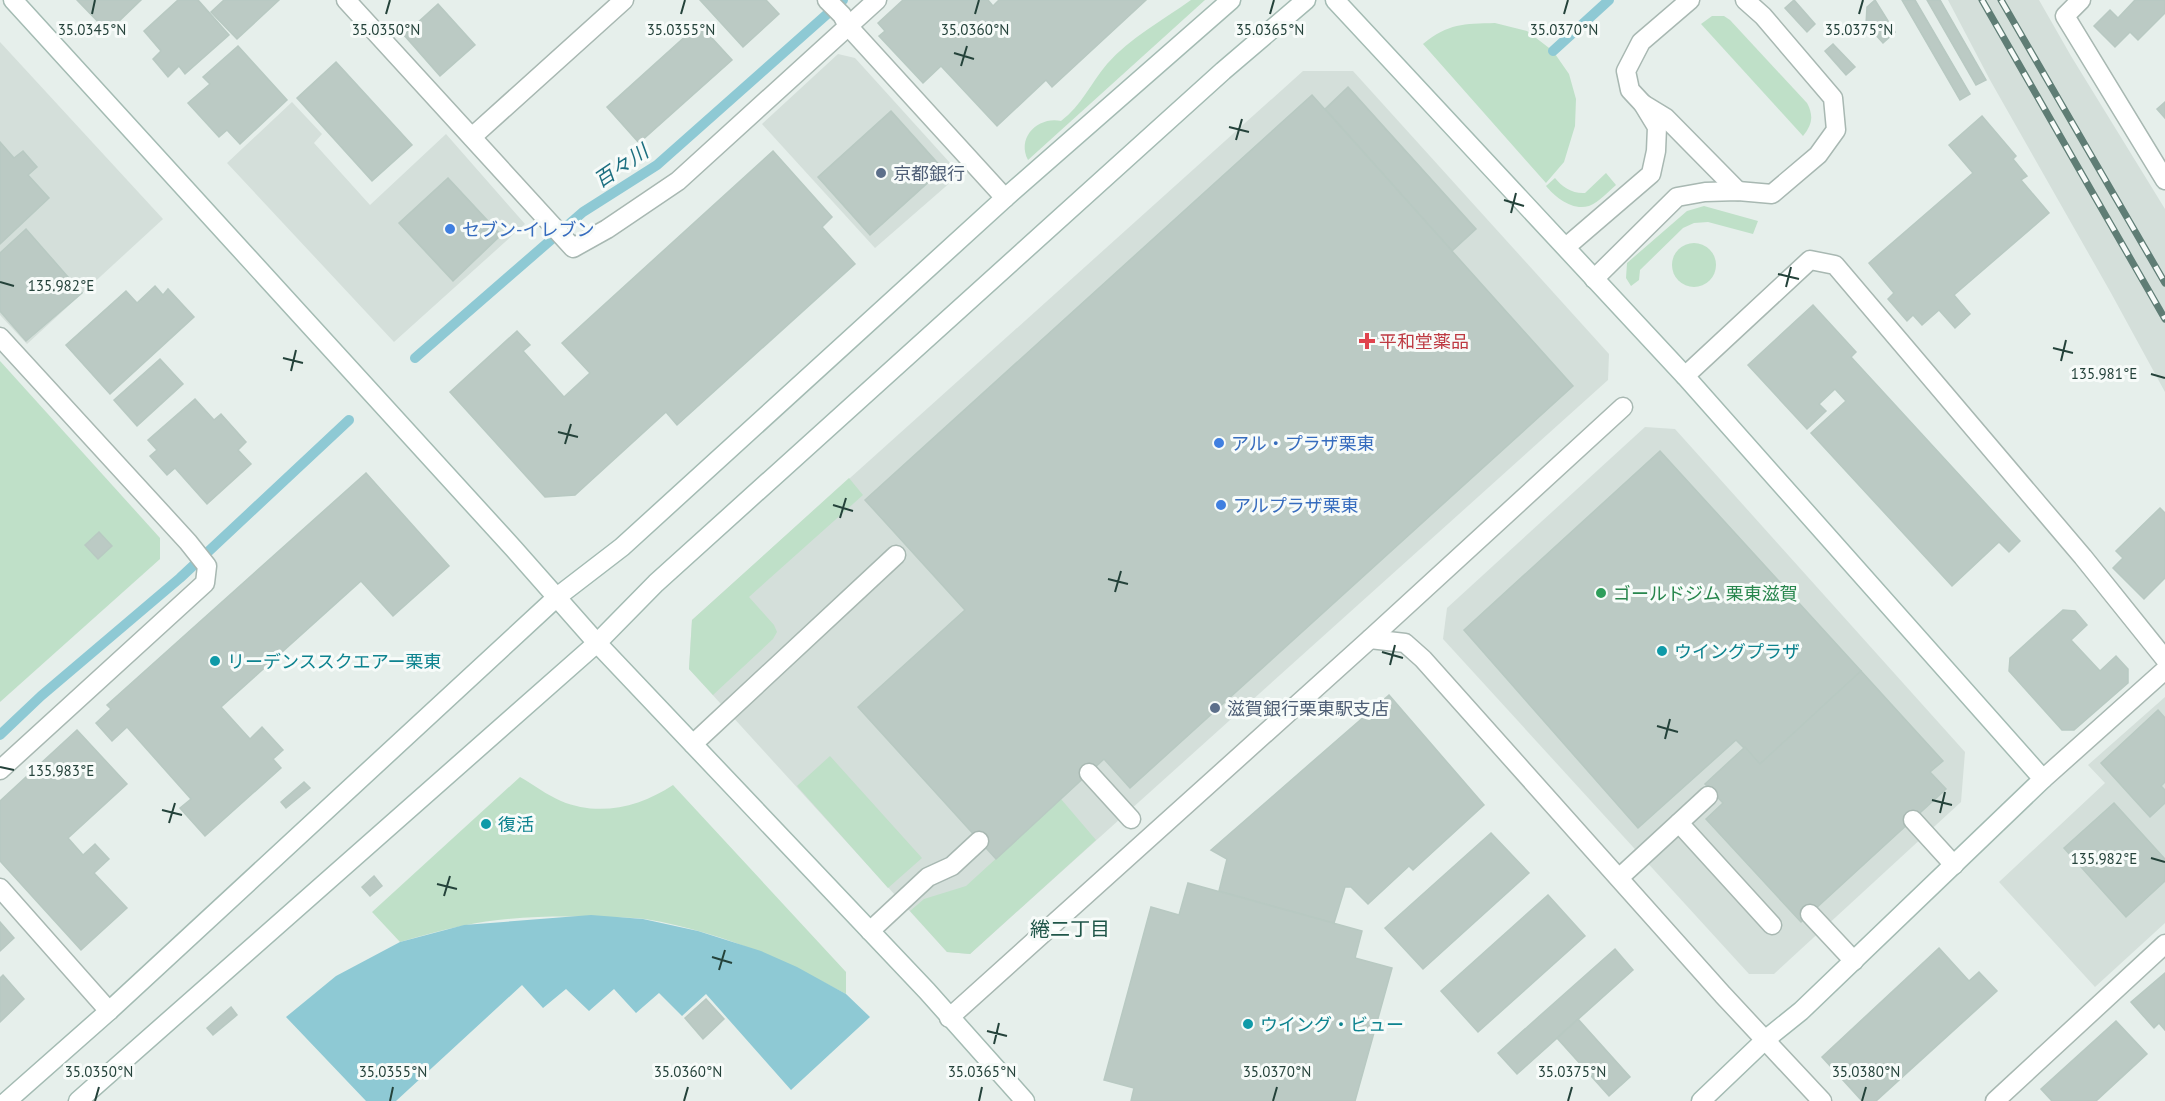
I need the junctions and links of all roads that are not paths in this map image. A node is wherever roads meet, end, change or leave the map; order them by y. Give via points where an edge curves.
1 (13, 0) edge
2 (346, 0) edge
3 (624, 0) edge
4 (827, 0) edge
5 (877, 0) edge
6 (1231, 0) edge
7 (1306, 0) edge
8 (1335, 0) edge
9 (1690, 0) edge
10 (1745, 0) edge
11 (2081, 0) edge
12 (845, 21) junction
13 (1643, 104) junction
14 (472, 137) junction
15 (2165, 180) edge
16 (1738, 191) junction
17 (1005, 198) junction
18 (1566, 247) junction
19 (1594, 279) junction
20 (0, 337) edge
21 (1685, 376) junction
22 (1623, 407) dead end
23 (896, 555) dead end
24 (557, 597) junction
25 (1370, 639) junction
26 (597, 643) junction
27 (2165, 659) edge
28 (2165, 670) edge
29 (693, 744) junction
30 (0, 770) edge
31 (1089, 773) dead end
32 (2043, 779) junction
33 (1708, 796) dead end
34 (1131, 819) dead end
35 (1913, 820) dead end
36 (1679, 823) junction
37 (979, 841) dead end
38 (1954, 865) junction
39 (1619, 878) junction
40 (0, 888) edge
41 (1810, 914) dead end
42 (1772, 925) dead end
43 (870, 931) junction
44 (2165, 944) edge
45 (1854, 961) junction
46 (109, 1011) junction
47 (949, 1018) junction
48 (1765, 1040) junction
49 (7, 1101) edge
50 (78, 1101) edge
51 (1025, 1101) edge
52 (1701, 1101) edge
53 (1822, 1101) edge
54 (1995, 1101) edge

1 - 24 street
2 - 14 street
3 - 14 street
4 - 12 street
5 - 12 street
6 - 17 street
7 - 26 street via 656,583
8 - 18 street
9 - 13 street via 1641,42 1634,53 1626,71 1630,90
10 - 16 street via 1833,98 1836,130 1818,155 1772,194
11 - 15 street via 2065,16
12 - 14 street via 678,181 573,248
12 - 17 street
13 - 16 street via 1666,118
13 - 18 street via 1657,127 1651,174
16 - 19 street via 1677,197
17 - 24 street via 622,547
18 - 19 street
19 - 21 street
20 - 30 street via 207,566 205,583
21 - 27 street via 1810,260 1835,265
21 - 32 street
22 - 25 street
23 - 29 street
24 - 26 street
24 - 46 street
25 - 39 street via 1405,643 1423,659
25 - 47 street
26 - 29 street
26 - 50 street
28 - 32 street
29 - 43 street
31 - 34 street
32 - 38 street
33 - 36 street
35 - 38 street
36 - 39 street
36 - 42 street
37 - 43 street via 952,866 928,877
38 - 45 street
39 - 48 street
40 - 46 street
41 - 45 street
43 - 47 street
44 - 54 street
45 - 48 street
46 - 49 street
47 - 51 street
48 - 52 street
48 - 53 street

